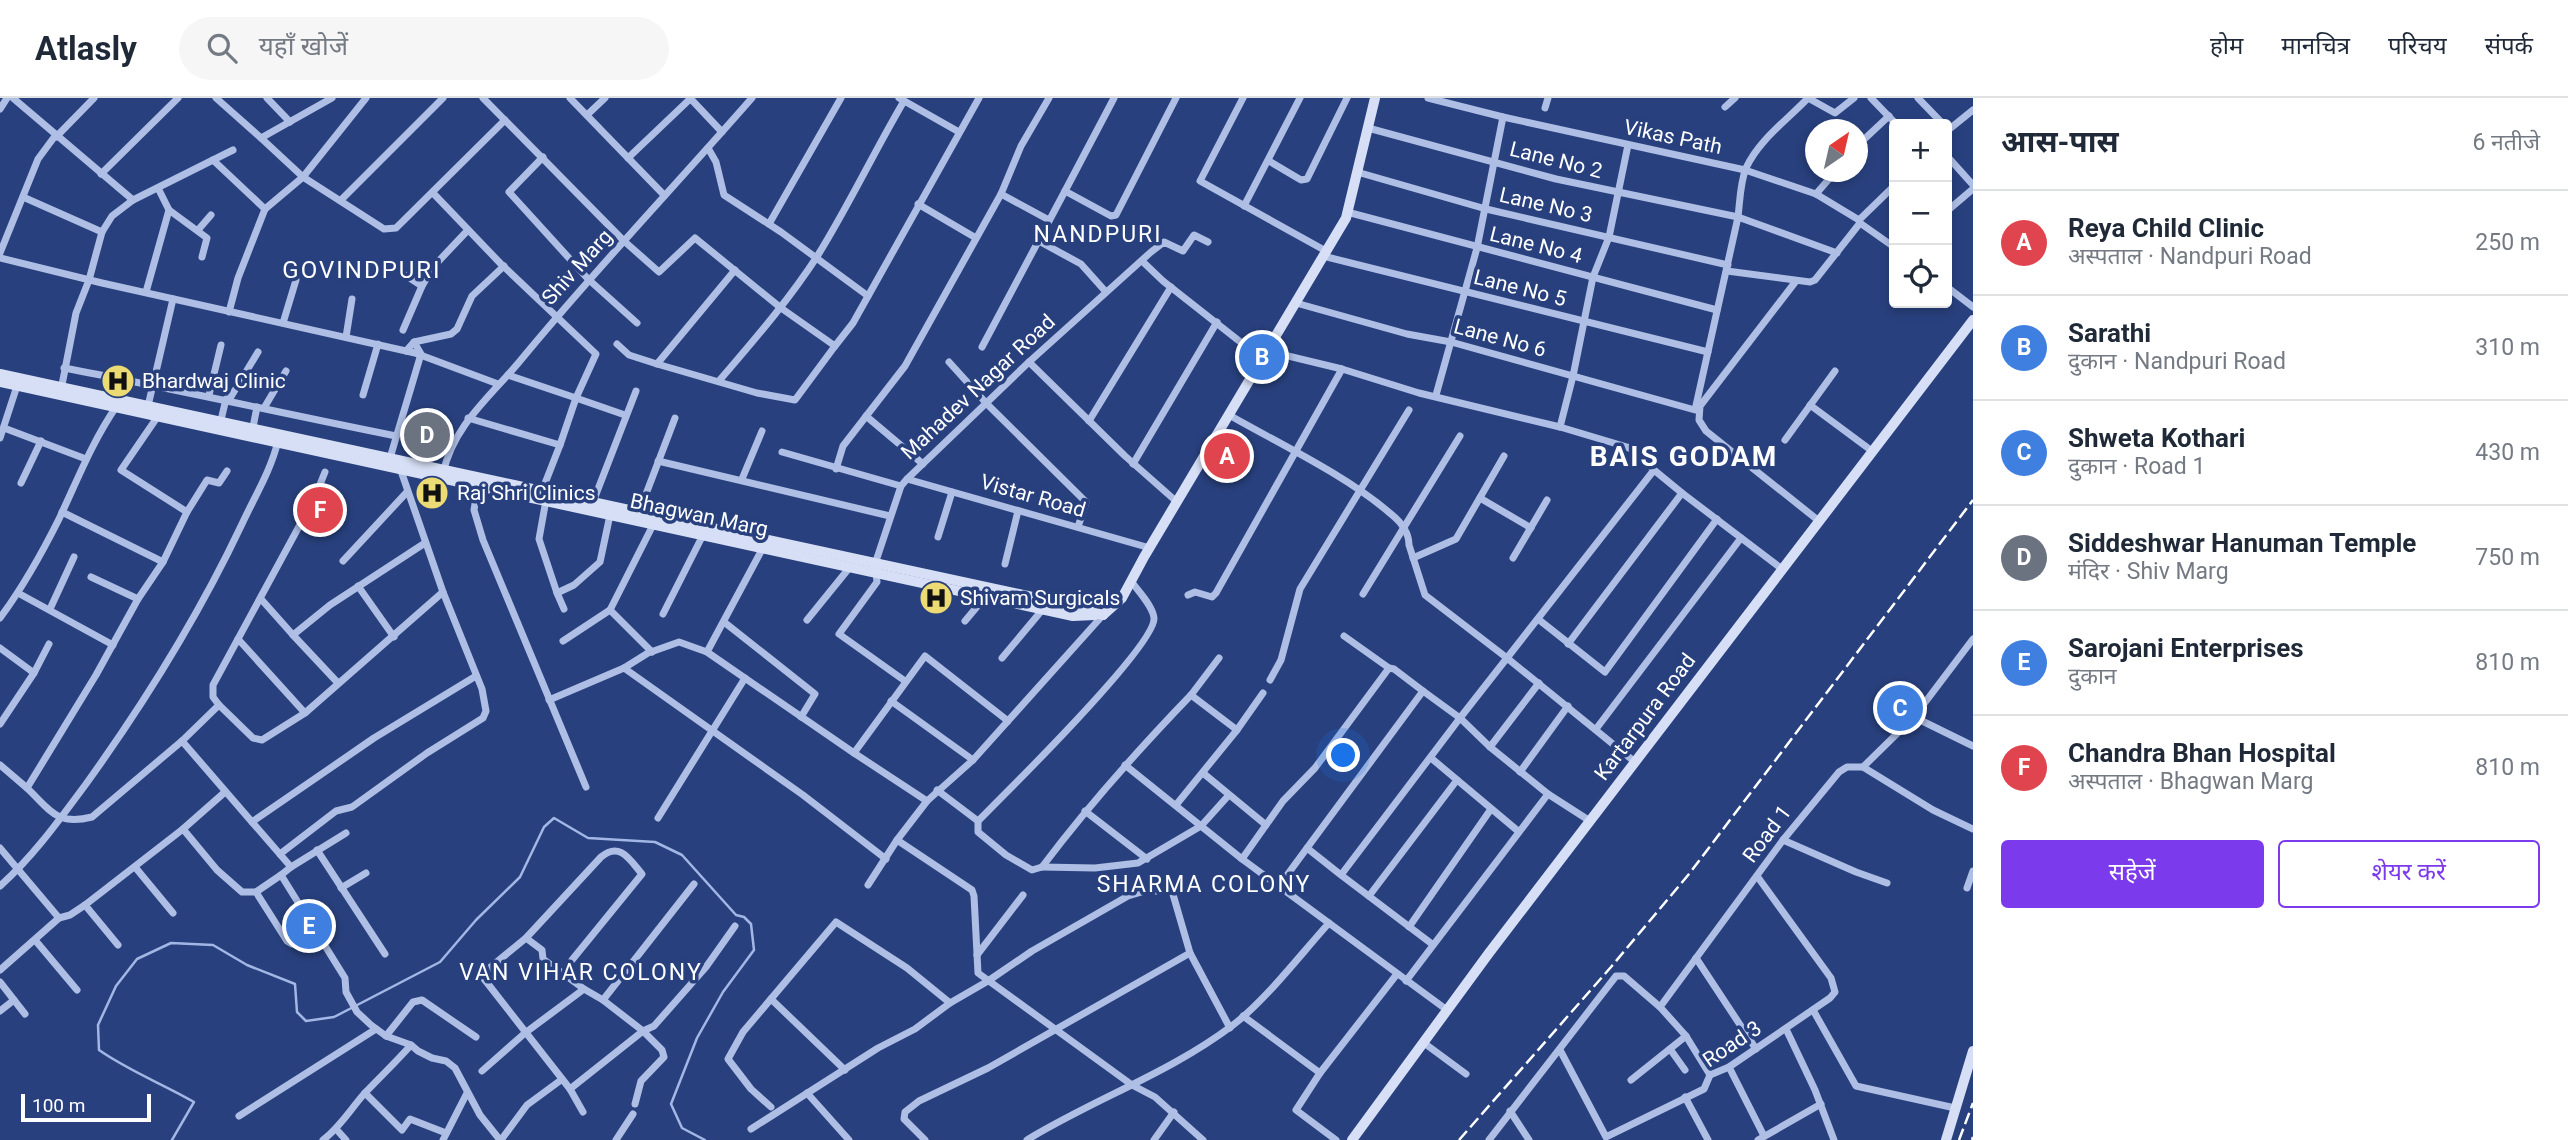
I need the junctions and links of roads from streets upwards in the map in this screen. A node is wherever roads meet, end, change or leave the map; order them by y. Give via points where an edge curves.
1 (7, 98) edge
2 (13, 98) edge
3 (94, 98) edge
4 (178, 98) edge
5 (216, 98) edge
6 (267, 98) edge
7 (332, 98) edge
8 (366, 98) edge
9 (443, 98) edge
10 (483, 98) edge
11 (570, 98) edge
12 (605, 98) edge
13 (690, 98) edge
14 (752, 98) edge
15 (841, 98) edge
16 (978, 98) edge
17 (1049, 98) edge
18 (1114, 98) edge
19 (1177, 98) edge
20 (1300, 98) edge
21 (1348, 98) edge
22 (1375, 98) edge
23 (1428, 98) edge
24 (1548, 98) edge
25 (1735, 98) edge
26 (1808, 98) edge
27 (1854, 98) edge
28 (1871, 98) edge
29 (1918, 98) edge
30 (902, 99) edge
31 (1240, 99) edge
32 (1725, 107) dead end
33 (0, 108) edge
34 (1545, 108) dead end
35 (1973, 110) edge
36 (587, 115) junction
37 (1889, 116) junction
38 (1503, 117) junction
39 (1892, 119) edge
40 (1938, 119) edge
41 (505, 120) junction
42 (290, 122) junction
43 (1952, 124) edge
44 (1368, 128) junction
45 (722, 132) junction
46 (959, 132) junction
47 (56, 136) junction
48 (1868, 136) edge
49 (261, 138) junction
50 (1628, 145) junction
51 (708, 148) junction
52 (233, 150) dead end
53 (543, 157) junction
54 (628, 158) junction
55 (213, 160) junction
56 (1269, 161) junction
57 (1493, 162) junction
58 (1952, 162) edge
59 (1745, 170) junction
60 (1357, 172) junction
61 (101, 174) junction
62 (303, 177) junction
63 (1826, 182) edge
64 (1973, 187) edge
65 (158, 188) junction
66 (1065, 191) junction
67 (1889, 191) edge
68 (432, 193) junction
69 (1618, 193) junction
70 (1001, 194) junction
71 (1816, 194) junction
72 (664, 195) junction
73 (23, 197) junction
74 (133, 200) junction
75 (341, 200) junction
76 (918, 204) junction
77 (1244, 206) junction
78 (1952, 206) edge
79 (265, 209) junction
80 (1486, 209) junction
81 (169, 210) junction
82 (1347, 212) junction
83 (211, 215) dead end
84 (1738, 217) junction
85 (1049, 220) junction
86 (1860, 222) junction
87 (769, 224) junction
88 (198, 230) junction
89 (468, 230) junction
90 (102, 232) junction
91 (1609, 237) junction
92 (976, 238) junction
93 (1037, 240) junction
94 (624, 241) junction
95 (1208, 242) dead end
96 (1891, 245) edge
97 (1477, 248) junction
98 (1325, 253) junction
99 (1838, 253) junction
100 (0, 255) edge
101 (202, 257) dead end
102 (816, 258) junction
103 (1142, 261) junction
104 (503, 266) junction
105 (1728, 268) junction
106 (734, 270) junction
107 (405, 275) dead end
108 (1593, 277) junction
109 (588, 279) junction
110 (89, 280) junction
111 (296, 280) dead end
112 (1796, 281) junction
113 (422, 286) junction
114 (1171, 287) junction
115 (1952, 291) edge
116 (146, 292) junction
117 (1106, 292) junction
118 (1465, 292) junction
119 (868, 296) junction
120 (173, 299) junction
121 (352, 299) dead end
122 (1296, 303) junction
123 (781, 307) junction
124 (1973, 307) edge
125 (1717, 310) junction
126 (229, 312) junction
127 (556, 317) junction
128 (1973, 320) edge
129 (1217, 322) junction
130 (283, 323) junction
131 (637, 323) dead end
132 (1585, 323) junction
133 (402, 330) dead end
134 (346, 337) junction
135 (414, 342) junction
136 (1451, 342) junction
137 (617, 344) dead end
138 (221, 345) dead end
139 (378, 345) junction
140 (835, 346) junction
141 (982, 347) dead end
142 (406, 351) junction
143 (258, 352) dead end
144 (1708, 352) junction
145 (421, 354) junction
146 (1264, 355) junction
147 (949, 362) dead end
148 (1029, 362) junction
149 (657, 363) junction
150 (64, 368) junction
151 (1342, 369) junction
152 (286, 371) dead end
153 (1835, 371) dead end
154 (0, 374) edge
155 (508, 375) junction
156 (1573, 376) junction
157 (719, 381) junction
158 (0, 383) edge
159 (498, 384) junction
160 (153, 385) junction
161 (18, 386) junction
162 (61, 391) junction
163 (636, 391) dead end
164 (209, 395) junction
165 (363, 395) dead end
166 (1436, 395) junction
167 (576, 398) junction
168 (228, 400) junction
169 (987, 404) junction
170 (1810, 405) junction
171 (148, 406) junction
172 (116, 407) junction
173 (260, 408) junction
174 (1409, 410) dead end
175 (625, 415) junction
176 (1229, 415) junction
177 (158, 416) junction
178 (866, 416) junction
179 (468, 418) junction
180 (675, 418) dead end
181 (221, 420) junction
182 (1089, 421) junction
183 (253, 427) junction
184 (1560, 427) junction
185 (4, 428) junction
186 (762, 431) dead end
187 (396, 436) junction
188 (1460, 436) dead end
189 (278, 437) junction
190 (0, 438) edge
191 (1785, 440) dead end
192 (41, 441) junction
193 (560, 444) junction
194 (329, 449) junction
195 (1872, 451) junction
196 (782, 452) dead end
197 (1296, 452) junction
198 (1504, 456) dead end
199 (390, 458) junction
200 (86, 459) junction
201 (658, 461) junction
202 (923, 464) junction
203 (1133, 464) junction
204 (400, 468) junction
205 (836, 469) junction
206 (1654, 470) junction
207 (227, 471) dead end
208 (325, 472) dead end
209 (442, 474) junction
210 (742, 479) junction
211 (907, 479) junction
212 (22, 483) dead end
213 (478, 485) junction
214 (901, 486) junction
215 (1360, 491) junction
216 (407, 492) junction
217 (952, 492) junction
218 (1682, 493) junction
219 (544, 496) junction
220 (1480, 498) junction
221 (1547, 500) dead end
222 (593, 502) junction
223 (1177, 502) junction
224 (1018, 511) junction
225 (62, 512) junction
226 (187, 512) junction
227 (610, 515) junction
228 (890, 516) junction
229 (637, 517) junction
230 (1717, 519) junction
231 (1819, 521) junction
232 (653, 525) junction
233 (1078, 527) junction
234 (1404, 528) junction
235 (1531, 528) junction
236 (704, 532) junction
237 (939, 537) dead end
238 (1741, 538) junction
239 (425, 542) junction
240 (764, 545) junction
241 (1150, 548) junction
242 (74, 556) dead end
243 (1413, 558) junction
244 (1513, 558) dead end
245 (342, 561) dead end
246 (163, 562) junction
247 (1005, 564) dead end
248 (850, 567) junction
249 (876, 568) junction
250 (1782, 569) junction
251 (92, 577) dead end
252 (1131, 581) junction
253 (358, 586) junction
254 (443, 592) junction
255 (18, 593) junction
256 (557, 593) junction
257 (1363, 594) dead end
258 (1188, 595) dead end
259 (986, 596) junction
260 (138, 598) junction
261 (261, 599) junction
262 (3, 607) edge
263 (50, 608) junction
264 (564, 609) dead end
265 (1043, 609) junction
266 (610, 610) junction
267 (663, 614) dead end
268 (1103, 615) junction
269 (0, 618) edge
270 (807, 620) dead end
271 (1538, 620) junction
272 (965, 621) dead end
273 (724, 622) junction
274 (293, 635) junction
275 (1344, 636) dead end
276 (394, 637) junction
277 (238, 639) junction
278 (1973, 639) edge
279 (563, 641) dead end
280 (49, 644) dead end
281 (1568, 644) junction
282 (113, 645) junction
283 (0, 648) edge
284 (652, 652) junction
285 (707, 652) junction
286 (1002, 658) dead end
287 (1219, 658) dead end
288 (1507, 658) junction
289 (624, 668) junction
290 (1390, 668) junction
291 (34, 673) junction
292 (476, 676) junction
293 (745, 678) junction
294 (905, 681) junction
295 (1270, 681) dead end
296 (338, 683) junction
297 (1539, 683) junction
298 (1423, 691) junction
299 (1263, 693) dead end
300 (1191, 695) junction
301 (549, 700) junction
302 (891, 701) junction
303 (219, 705) junction
304 (1568, 706) junction
305 (305, 713) junction
306 (801, 717) junction
307 (1914, 717) junction
308 (1460, 718) junction
309 (1008, 721) junction
310 (0, 724) edge
311 (1596, 729) junction
312 (712, 730) junction
313 (1237, 730) junction
314 (182, 741) junction
315 (1973, 746) edge
316 (1490, 747) junction
317 (854, 752) junction
318 (1431, 758) junction
319 (973, 760) junction
320 (1635, 762) junction
321 (0, 765) edge
322 (1125, 765) junction
323 (1863, 767) junction
324 (1520, 772) junction
325 (1202, 773) junction
326 (1457, 780) junction
327 (586, 787) dead end
328 (27, 788) junction
329 (937, 790) junction
330 (225, 792) junction
331 (1548, 793) junction
332 (1228, 796) junction
333 (927, 801) junction
334 (1176, 805) junction
335 (1492, 809) junction
336 (1085, 811) junction
337 (61, 818) junction
338 (658, 818) dead end
339 (978, 821) junction
340 (1590, 821) junction
341 (252, 822) junction
342 (1266, 825) junction
343 (1201, 826) junction
344 (183, 829) junction
345 (1973, 829) edge
346 (1518, 831) junction
347 (346, 833) dead end
348 (897, 840) junction
349 (1783, 840) junction
350 (0, 848) edge
351 (1307, 848) junction
352 (317, 850) junction
353 (280, 854) junction
354 (886, 859) junction
355 (1147, 859) junction
356 (1242, 859) junction
357 (135, 867) junction
358 (291, 867) junction
359 (1042, 867) junction
360 (17, 870) junction
361 (1973, 872) edge
362 (366, 873) dead end
363 (281, 875) junction
364 (1341, 875) junction
365 (1758, 876) junction
366 (1887, 883) dead end
367 (694, 884) dead end
368 (868, 885) dead end
369 (0, 886) edge
370 (1279, 886) junction
371 (341, 888) junction
372 (1967, 888) dead end
373 (256, 892) junction
374 (1023, 895) dead end
375 (1369, 896) junction
376 (85, 905) junction
377 (173, 913) dead end
378 (59, 918) junction
379 (1329, 923) junction
380 (735, 926) dead end
381 (1409, 927) junction
382 (315, 928) junction
383 (526, 938) junction
384 (35, 940) junction
385 (1432, 944) junction
386 (118, 945) dead end
387 (1190, 953) junction
388 (385, 954) dead end
389 (977, 955) junction
390 (1696, 958) junction
391 (572, 960) dead end
392 (0, 970) edge
393 (1397, 974) junction
394 (988, 981) junction
395 (1406, 981) junction
396 (0, 982) edge
397 (584, 989) junction
398 (77, 990) dead end
399 (771, 999) junction
400 (14, 1000) junction
401 (603, 1000) junction
402 (950, 1003) junction
403 (1660, 1007) junction
404 (1447, 1010) junction
405 (1814, 1010) junction
406 (0, 1011) edge
407 (25, 1014) dead end
408 (1243, 1016) junction
409 (1230, 1028) junction
410 (376, 1029) junction
411 (1056, 1029) junction
412 (1786, 1029) junction
413 (643, 1031) junction
414 (525, 1033) junction
415 (386, 1036) junction
416 (1686, 1036) junction
417 (476, 1037) dead end
418 (1424, 1042) junction
419 (411, 1045) junction
420 (1670, 1049) junction
421 (1756, 1049) junction
422 (1560, 1050) junction
423 (1973, 1051) edge
424 (1729, 1067) junction
425 (845, 1070) junction
426 (1685, 1070) dead end
427 (482, 1071) dead end
428 (1320, 1073) junction
429 (1466, 1074) dead end
430 (1710, 1075) junction
431 (561, 1080) junction
432 (1631, 1080) dead end
433 (1132, 1085) junction
434 (570, 1089) junction
435 (365, 1093) junction
436 (467, 1093) junction
437 (807, 1093) junction
438 (1685, 1097) junction
439 (635, 1104) dead end
440 (1821, 1104) junction
441 (771, 1107) dead end
442 (1955, 1108) junction
443 (1510, 1111) junction
444 (583, 1112) dead end
445 (1174, 1112) junction
446 (633, 1114) dead end
447 (239, 1116) dead end
448 (337, 1129) junction
449 (751, 1129) dead end
450 (444, 1137) edge
451 (1761, 1138) edge
452 (1604, 1139) edge
453 (323, 1140) edge
454 (346, 1140) edge
455 (500, 1140) edge
456 (616, 1140) edge
457 (849, 1140) edge
458 (925, 1140) edge
459 (1027, 1140) edge
460 (1154, 1140) edge
461 (1203, 1140) edge
462 (1336, 1140) edge
463 (1352, 1140) edge
464 (1489, 1140) edge
465 (1530, 1140) edge
466 (1708, 1140) edge
467 (1833, 1140) edge
468 (1946, 1140) edge

1 - 33 street
2 - 47 street
3 - 47 street
4 - 61 street
5 - 49 street
6 - 42 street
7 - 42 street
8 - 62 street
9 - 75 street
10 - 41 street
11 - 36 street
12 - 36 street
13 - 45 street
13 - 54 street
14 - 45 street, Shiv Marg
15 - 87 street
16 - 46 street
17 - 70 street via 1021,146
18 - 66 street
19 - 66 street via 1116,215
20 - 56 street
21 - 56 street via 1307,179
22 - 44 street
23 - 38 street, Vikas Path
24 - 34 street
25 - 32 street
26 - 27 street via 1835,113
26 - 59 street via 1768,137
28 - 37 street
29 - 40 street
30 - 46 street
30 - 102 street
31 - 77 street, Lane No 5 via 1200,181
35 - 43 street
36 - 54 street
37 - 39 street
37 - 48 street
38 - 50 street, Vikas Path
38 - 57 street
41 - 53 street
41 - 68 street
42 - 49 street
44 - 57 street, Lane No 2
44 - 60 street
45 - 51 street, Shiv Marg
46 - 76 street
47 - 61 street
47 - 73 street via 38,159
49 - 62 street
50 - 59 street, Vikas Path
50 - 69 street
51 - 72 street, Shiv Marg
51 - 87 street via 724,195
52 - 55 street
53 - 94 street
53 - 109 street via 509,192
54 - 72 street
55 - 65 street
55 - 79 street
56 - 77 street
57 - 69 street, Lane No 2
57 - 80 street
58 - 64 street
59 - 71 street, Vikas Path
59 - 84 street
60 - 80 street, Lane No 3
60 - 82 street
61 - 74 street
62 - 75 street
62 - 79 street
63 - 71 street
64 - 78 street
65 - 74 street
65 - 81 street
66 - 85 street
67 - 86 street
68 - 75 street via 391,229 384,229
68 - 89 street
69 - 84 street, Lane No 2
69 - 91 street
70 - 85 street
70 - 92 street
71 - 86 street, Vikas Path
72 - 94 street, Shiv Marg
73 - 90 street
73 - 100 street
74 - 90 street
76 - 92 street
76 - 119 street
77 - 98 street, Lane No 5
79 - 126 street
80 - 91 street, Lane No 3
80 - 97 street
81 - 88 street
81 - 116 street
82 - 97 street, Lane No 4
82 - 98 street
83 - 88 street
84 - 99 street, Lane No 2
84 - 105 street
85 - 93 street
86 - 96 street, Vikas Path
86 - 99 street
87 - 102 street
88 - 101 street via 208,241
89 - 104 street
89 - 113 street
90 - 110 street
91 - 105 street, Lane No 3
91 - 108 street
92 - 178 street via 905,366
93 - 117 street via 1081,264
93 - 141 street
94 - 106 street via 659,272 695,238
94 - 109 street, Shiv Marg
95 - 103 street, Mahadev Nagar Road via 1194,234 1183,251 1164,242
97 - 108 street, Lane No 4
97 - 118 street
98 - 118 street, Lane No 5
98 - 122 street
99 - 112 street via 1815,280
100 - 110 street
102 - 119 street
102 - 123 street
103 - 114 street
103 - 117 street, Mahadev Nagar Road
104 - 127 street
104 - 135 street via 472,296 457,329
105 - 112 street, Lane No 3
105 - 125 street
106 - 123 street
106 - 149 street
107 - 113 street
108 - 125 street, Lane No 4
108 - 132 street
109 - 127 street, Shiv Marg
109 - 131 street
110 - 116 street
110 - 150 street
111 - 130 street
112 - 231 street via 1700,405 1699,421
113 - 133 street
114 - 129 street
114 - 182 street
115 - 124 street
116 - 120 street
117 - 148 street, Mahadev Nagar Road
118 - 132 street, Lane No 5
118 - 136 street
119 - 140 street
120 - 126 street
120 - 160 street
121 - 134 street
122 - 136 street, Lane No 6
122 - 146 street
123 - 140 street
123 - 157 street
125 - 144 street
126 - 130 street
127 - 155 street, Shiv Marg
127 - 167 street via 596,354
128 - 195 street, Kartarpura Road
129 - 146 street
129 - 203 street
130 - 134 street
132 - 144 street, Lane No 5
132 - 156 street
134 - 139 street
135 - 142 street
135 - 145 street
136 - 156 street, Lane No 6
136 - 166 street
137 - 149 street via 629,355
138 - 164 street
139 - 142 street
139 - 165 street
140 - 157 street via 795,400
142 - 145 street
143 - 168 street
144 - 156 street, Lane No 6 via 1695,410
145 - 159 street
145 - 187 street
146 - 151 street
146 - 176 street
147 - 169 street
148 - 169 street, Mahadev Nagar Road
148 - 182 street
149 - 157 street
150 - 160 street
150 - 162 street
151 - 166 street
151 - 197 street
152 - 173 street
153 - 170 street
154 - 162 street, Bhagwan Marg
155 - 159 street, Shiv Marg
155 - 167 street
156 - 184 street
158 - 161 street, Bhagwan Marg
159 - 179 street, Shiv Marg
160 - 164 street
160 - 171 street
161 - 162 street, Bhagwan Marg
161 - 185 street
162 - 171 street, Bhagwan Marg
162 - 172 street, Bhagwan Marg
163 - 175 street
164 - 168 street
166 - 184 street
167 - 175 street
167 - 193 street
168 - 173 street
168 - 181 street
169 - 202 street, Mahadev Nagar Road
169 - 233 street via 1086,502
170 - 191 street
170 - 195 street
171 - 181 street, Bhagwan Marg
172 - 177 street, Bhagwan Marg
172 - 200 street
173 - 183 street
173 - 187 street
174 - 215 street
175 - 222 street
176 - 197 street
176 - 223 street
177 - 189 street, Bhagwan Marg
177 - 226 street via 121,470
178 - 202 street
178 - 205 street via 844,446
179 - 193 street
179 - 209 street, Shiv Marg
180 - 201 street
181 - 183 street, Bhagwan Marg
182 - 203 street
183 - 189 street, Bhagwan Marg
184 - 206 street via 1627,447
185 - 190 street
185 - 192 street
186 - 210 street
187 - 199 street
188 - 234 street
189 - 194 street, Bhagwan Marg
189 - 337 street via 269,470 224,561 155,684
192 - 200 street
192 - 212 street
193 - 219 street
194 - 199 street, Bhagwan Marg
194 - 204 street, Bhagwan Marg
195 - 231 street, Kartarpura Road
196 - 205 street
197 - 215 street
197 - 258 street via 1216,593 1212,597 1195,592
198 - 220 street
199 - 209 street, Bhagwan Marg
200 - 225 street
201 - 210 street
201 - 229 street
202 - 211 street, Mahadev Nagar Road
203 - 223 street
204 - 209 street, Bhagwan Marg
204 - 216 street
205 - 214 street
206 - 218 street
206 - 271 street
207 - 226 street via 219,483 207,480
208 - 261 street
209 - 213 street, Bhagwan Marg
209 - 219 street, Bhagwan Marg
210 - 228 street
211 - 214 street, Mahadev Nagar Road
211 - 217 street, Vistar Road
213 - 219 street, Bhagwan Marg
213 - 301 street via 477,520
214 - 228 street, Mahadev Nagar Road
215 - 234 street
215 - 295 street via 1300,589 1281,660
216 - 239 street
216 - 245 street
217 - 224 street, Vistar Road
217 - 237 street
218 - 230 street
218 - 281 street
219 - 222 street, Bhagwan Marg
219 - 227 street, Bhagwan Marg
219 - 256 street via 539,539
220 - 235 street
220 - 243 street via 1456,539
221 - 235 street
222 - 229 street, Bhagwan Marg
223 - 241 street
224 - 233 street, Vistar Road
224 - 247 street
225 - 246 street
225 - 255 street
226 - 246 street
227 - 229 street, Bhagwan Marg
227 - 256 street via 600,562
228 - 249 street, Mahadev Nagar Road
229 - 232 street, Bhagwan Marg
229 - 236 street, Bhagwan Marg
230 - 238 street
230 - 281 street via 1605,672
231 - 250 street, Kartarpura Road
232 - 236 street, Bhagwan Marg
232 - 266 street
233 - 241 street, Vistar Road
234 - 243 street
234 - 257 street
235 - 244 street
236 - 240 street, Bhagwan Marg
236 - 267 street
238 - 250 street
238 - 311 street
239 - 253 street
239 - 254 street
240 - 248 street, Bhagwan Marg
240 - 249 street, Bhagwan Marg
240 - 273 street
241 - 252 street
242 - 263 street
243 - 288 street via 1425,595
246 - 260 street
248 - 249 street, Bhagwan Marg
248 - 270 street
249 - 259 street, Bhagwan Marg
249 - 268 street, Bhagwan Marg
249 - 294 street, Mahadev Nagar Road via 877,582 839,634
250 - 320 street, Kartarpura Road
251 - 260 street
252 - 268 street via 1122,598
252 - 339 street via 1154,617 1144,641 1073,725
253 - 274 street
253 - 276 street
254 - 276 street
254 - 292 street
255 - 262 street
255 - 263 street
256 - 264 street
259 - 265 street, Bhagwan Marg
259 - 272 street
260 - 282 street
261 - 274 street
261 - 277 street
262 - 269 street
263 - 282 street
265 - 268 street, Bhagwan Marg via 1073,616
265 - 286 street
266 - 279 street
266 - 284 street
268 - 309 street
271 - 281 street
271 - 288 street
273 - 285 street
273 - 306 street via 815,694
274 - 296 street
275 - 290 street
276 - 296 street
277 - 303 street via 213,685
277 - 305 street
278 - 307 street, Road 1
280 - 291 street
282 - 328 street
283 - 291 street
284 - 285 street via 679,642
284 - 289 street
285 - 293 street
287 - 300 street
288 - 297 street
288 - 308 street
289 - 301 street
289 - 312 street
290 - 298 street
290 - 342 street
291 - 310 street
292 - 341 street via 374,737
292 - 353 street via 486,702 483,718 352,807 336,811
293 - 306 street
293 - 312 street
294 - 302 street
294 - 309 street via 925,656
296 - 305 street
297 - 304 street
297 - 316 street
298 - 308 street
298 - 351 street
299 - 313 street
300 - 313 street
300 - 322 street
301 - 327 street
302 - 317 street
302 - 319 street
303 - 305 street via 257,741
303 - 314 street
304 - 311 street
304 - 324 street
306 - 317 street
307 - 315 street
307 - 323 street, Road 1
308 - 316 street
308 - 318 street
309 - 319 street
311 - 320 street
312 - 338 street
312 - 354 street
313 - 325 street
314 - 330 street
314 - 337 street via 92,817 74,822
316 - 324 street
317 - 333 street
318 - 326 street
318 - 364 street
319 - 329 street
320 - 340 street, Kartarpura Road
321 - 328 street
322 - 334 street
322 - 336 street
323 - 345 street
323 - 349 street, Road 1 via 1839,772
324 - 331 street
325 - 332 street
325 - 334 street
326 - 335 street
326 - 375 street
328 - 337 street
329 - 333 street
329 - 339 street
330 - 341 street
330 - 344 street
331 - 340 street
331 - 346 street
332 - 342 street
332 - 343 street
333 - 348 street
334 - 343 street
335 - 346 street
335 - 381 street
336 - 355 street
336 - 359 street
337 - 360 street
339 - 359 street via 978,832 1006,855 1032,870
340 - 404 street, Kartarpura Road
341 - 353 street
342 - 356 street
343 - 355 street
343 - 356 street
344 - 357 street
344 - 373 street via 225,877 243,892
346 - 385 street
347 - 352 street
348 - 354 street
348 - 389 street via 972,890
349 - 365 street, Road 1
349 - 366 street
350 - 360 street
351 - 364 street
351 - 370 street
352 - 358 street
352 - 371 street
353 - 358 street
354 - 368 street
355 - 359 street via 1095,868
356 - 370 street
357 - 376 street
357 - 377 street
358 - 363 street
360 - 369 street
360 - 378 street
361 - 372 street
362 - 371 street
363 - 373 street
363 - 382 street
364 - 375 street
365 - 390 street, Road 1
365 - 405 street, Road 3 via 1836,986 1830,998
367 - 401 street
370 - 379 street
371 - 388 street
373 - 382 street via 287,942 292,944
374 - 389 street
375 - 381 street
376 - 378 street
376 - 386 street
378 - 384 street
379 - 393 street
379 - 408 street
380 - 413 street via 654,1026
381 - 385 street
382 - 410 street via 345,978 356,1012
383 - 391 street via 609,850 625,854 642,874
383 - 397 street via 542,950 543,959
383 - 414 street via 481,975
384 - 392 street
384 - 398 street
385 - 395 street
387 - 394 street via 1172,891 1145,891 1128,896 1032,951
387 - 409 street
387 - 411 street
389 - 394 street via 978,974
390 - 403 street, Road 1
390 - 421 street
393 - 395 street
393 - 428 street
394 - 402 street
394 - 411 street
395 - 404 street
396 - 400 street
397 - 401 street
397 - 414 street
399 - 402 street via 836,922 907,968
399 - 425 street
399 - 441 street via 743,1032 728,1059
400 - 406 street
400 - 407 street
401 - 413 street
402 - 425 street
403 - 416 street
403 - 422 street via 1624,976 1616,976
404 - 418 street, Kartarpura Road
405 - 412 street, Road 3
405 - 442 street via 1856,1086
408 - 409 street
408 - 428 street
409 - 433 street
410 - 415 street
410 - 447 street
411 - 433 street
411 - 458 street via 905,1112 904,1119
412 - 421 street, Road 3
412 - 440 street
413 - 434 street
413 - 439 street via 664,1057 640,1081
414 - 427 street
414 - 431 street
415 - 417 street via 417,999
415 - 419 street
416 - 420 street
416 - 430 street
418 - 429 street
418 - 463 street, Kartarpura Road
419 - 435 street
419 - 436 street via 455,1068
420 - 426 street
420 - 432 street
421 - 424 street, Road 3
422 - 443 street
422 - 452 street, Road 3
423 - 442 street
424 - 430 street, Road 3
424 - 451 street
425 - 437 street
428 - 462 street via 1297,1110
430 - 438 street, Road 3 via 1704,1089
431 - 434 street
431 - 455 street via 527,1105
433 - 445 street
433 - 459 street
434 - 444 street
435 - 448 street
435 - 450 street via 402,1130 410,1119
436 - 450 street
436 - 455 street
437 - 449 street
437 - 457 street
438 - 452 street, Road 3
438 - 466 street
440 - 451 street
440 - 467 street
442 - 468 street
443 - 464 street
443 - 465 street
445 - 460 street
445 - 461 street
446 - 456 street
448 - 453 street
448 - 454 street

